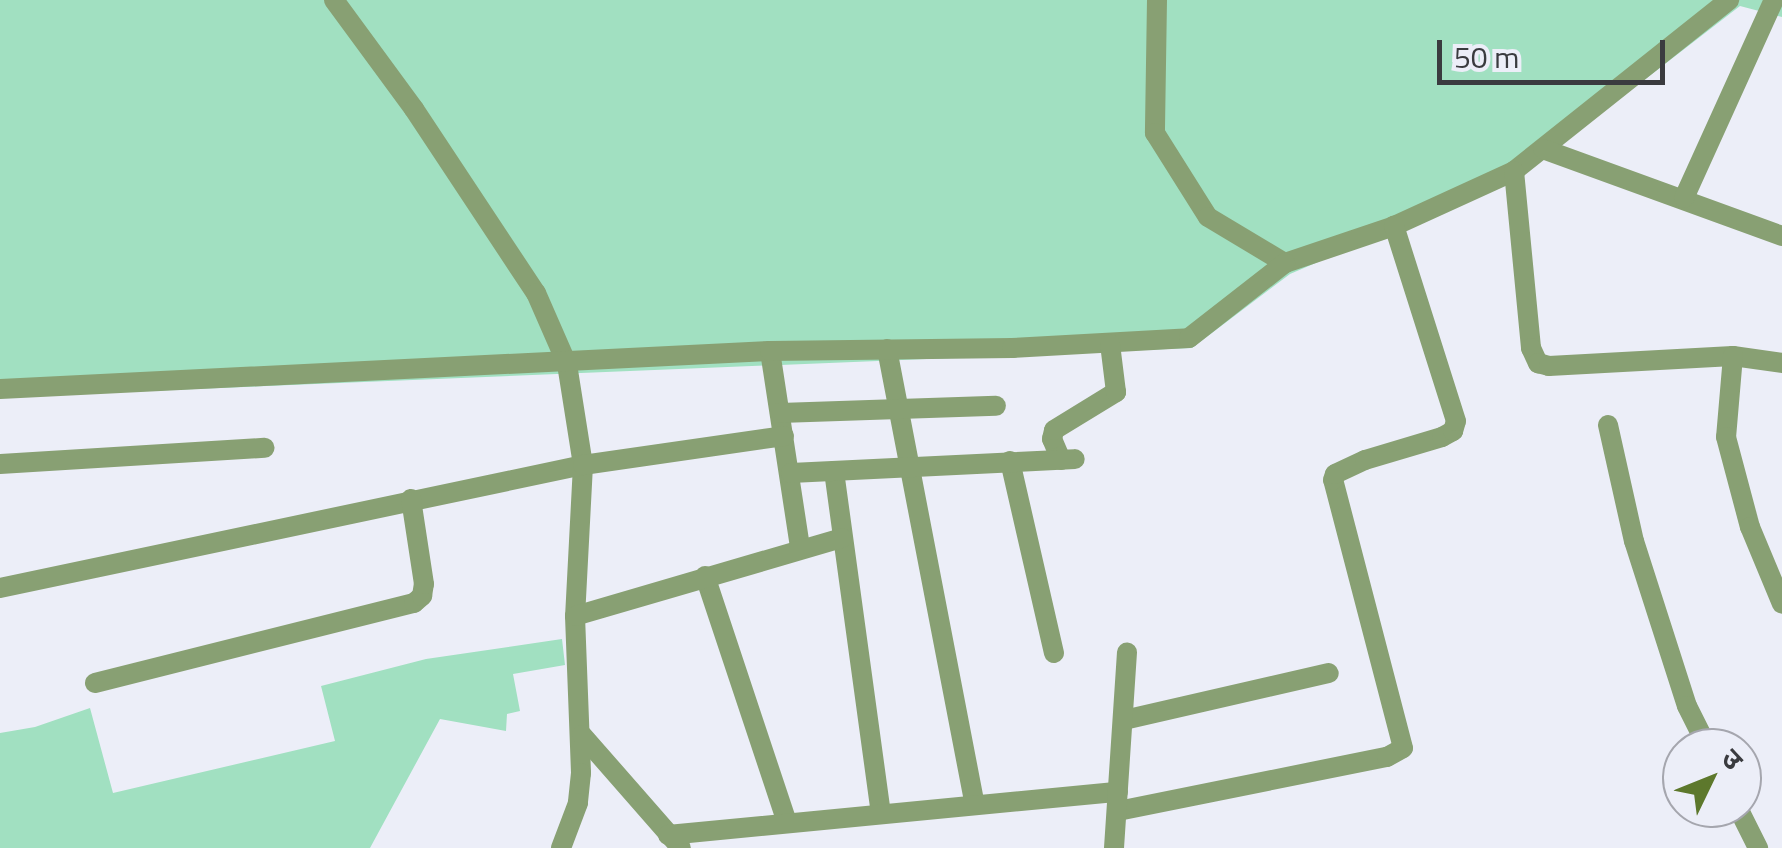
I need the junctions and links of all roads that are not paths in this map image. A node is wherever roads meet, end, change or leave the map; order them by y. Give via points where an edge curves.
1 (334, 0) edge
2 (1158, 0) edge
3 (1729, 0) edge
4 (1774, 0) edge
5 (1543, 149) junction
6 (1514, 171) junction
7 (1684, 198) junction
8 (1394, 226) junction
9 (1782, 236) edge
10 (1285, 264) junction
11 (1110, 344) junction
12 (887, 349) junction
13 (770, 351) junction
14 (1733, 356) junction
15 (1782, 363) edge
16 (567, 364) junction
17 (0, 389) edge
18 (996, 406) dead end
19 (899, 410) junction
20 (780, 413) junction
21 (1608, 425) dead end
22 (784, 436) junction
23 (265, 448) dead end
24 (1010, 461) junction
25 (0, 464) edge
26 (583, 465) junction
27 (910, 467) junction
28 (834, 471) junction
29 (790, 473) junction
30 (411, 499) junction
31 (842, 538) junction
32 (800, 547) junction
33 (705, 576) junction
34 (0, 588) edge
35 (1782, 604) edge
36 (575, 616) junction
37 (1127, 652) dead end
38 (1054, 653) dead end
39 (1328, 674) dead end
40 (95, 683) dead end
41 (1124, 720) junction
42 (1698, 728) edge
43 (582, 735) junction
44 (974, 802) junction
45 (1118, 802) junction
46 (881, 812) junction
47 (787, 822) junction
48 (675, 841) edge
49 (561, 848) edge
50 (1114, 848) edge

1 - 16 street via 536,293
2 - 10 street via 1155,133 1208,217
3 - 5 street
4 - 7 street
5 - 6 street
5 - 7 street
6 - 8 street
6 - 14 street via 1531,348 1538,363
7 - 9 street
8 - 10 street
8 - 45 street via 1456,421 1453,432 1365,460 1333,480 1402,748 1387,757
10 - 11 street via 1190,338
11 - 12 street
11 - 24 street via 1116,392 1054,430 1052,439 1068,460
12 - 13 street
12 - 19 street
13 - 16 street
13 - 20 street
14 - 15 street
14 - 35 street via 1726,437 1750,527
16 - 17 street
16 - 26 street
18 - 19 street
19 - 20 street
19 - 27 street
20 - 22 street
21 - 42 street via 1634,542
22 - 26 street
22 - 29 street
23 - 25 street
24 - 27 street
24 - 38 street
26 - 30 street
26 - 36 street
27 - 28 street
27 - 44 street
28 - 29 street
28 - 31 street
29 - 32 street
30 - 34 street
30 - 40 street via 424,584 414,603
31 - 32 street
31 - 46 street
32 - 33 street
33 - 36 street
33 - 47 street
36 - 43 street
37 - 41 street
39 - 41 street
41 - 45 street
43 - 48 street
43 - 49 street via 578,803
44 - 45 street
44 - 46 street
45 - 50 street
46 - 47 street
47 - 48 street

